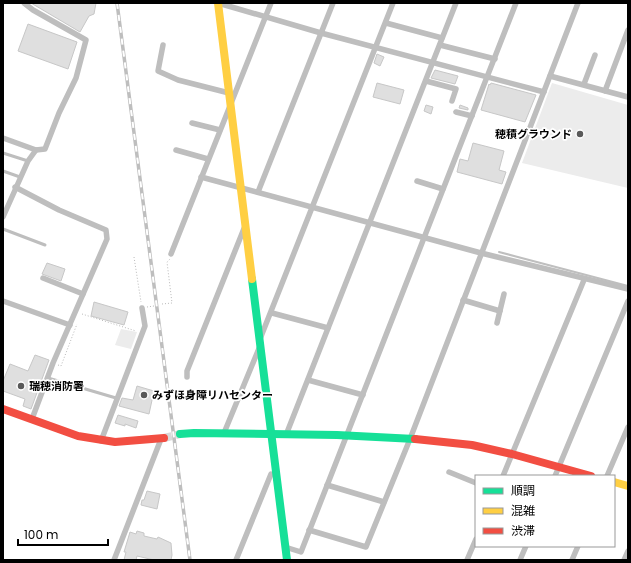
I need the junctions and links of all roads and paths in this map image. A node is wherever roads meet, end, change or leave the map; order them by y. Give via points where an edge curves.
1 (24, 3) edge
2 (218, 3) edge
3 (271, 3) edge
4 (332, 3) edge
5 (393, 3) edge
6 (456, 3) edge
7 (516, 3) edge
8 (578, 3) edge
9 (266, 16) junction
10 (386, 22) junction
11 (628, 31) edge
12 (321, 33) junction
13 (442, 38) junction
14 (163, 45) dead end
15 (440, 45) junction
16 (376, 47) junction
17 (595, 55) dead end
18 (495, 59) junction
19 (433, 62) junction
20 (550, 76) junction
21 (487, 77) junction
22 (426, 81) junction
23 (584, 84) junction
24 (605, 90) junction
25 (544, 92) junction
26 (229, 93) junction
27 (628, 97) edge
28 (452, 101) dead end
29 (230, 104) junction
30 (456, 112) dead end
31 (472, 116) junction
32 (192, 123) dead end
33 (220, 130) junction
34 (3, 138) edge
35 (36, 150) junction
36 (176, 150) dead end
37 (3, 153) edge
38 (208, 159) junction
39 (28, 161) junction
40 (3, 171) edge
41 (20, 177) junction
42 (201, 177) junction
43 (417, 181) dead end
44 (15, 187) junction
45 (240, 187) junction
46 (443, 189) junction
47 (258, 192) junction
48 (313, 208) junction
49 (3, 217) edge
50 (369, 223) junction
51 (244, 226) junction
52 (3, 229) edge
53 (424, 238) junction
54 (45, 245) dead end
55 (481, 253) junction
56 (171, 254) joint
57 (134, 257) dead end
58 (42, 278) dead end
59 (584, 280) junction
60 (628, 290) edge
61 (83, 294) junction
62 (504, 294) dead end
63 (463, 300) junction
64 (3, 301) edge
65 (628, 301) edge
66 (162, 304) dead end
67 (142, 308) joint
68 (500, 311) junction
69 (272, 312) junction
70 (81, 314) dead end
71 (78, 321) dead end
72 (497, 323) dead end
73 (70, 326) junction
74 (328, 328) junction
75 (142, 333) junction
76 (259, 344) junction
77 (53, 363) junction
78 (187, 377) dead end
79 (48, 378) junction
80 (308, 380) junction
81 (363, 395) junction
82 (116, 398) junction
83 (3, 409) edge
84 (32, 420) junction
85 (628, 427) edge
86 (224, 433) junction
87 (180, 434) tunnel mouth
88 (271, 434) junction
89 (286, 435) junction
90 (347, 436) junction
91 (162, 438) joint
92 (410, 439) junction
93 (101, 440) junction
94 (512, 454) junction
95 (558, 467) junction
96 (449, 472) dead end
97 (271, 474) dead end
98 (502, 475) edge
99 (555, 475) edge
100 (587, 475) edge
101 (607, 475) edge
102 (615, 482) edge
103 (475, 483) edge
104 (327, 485) junction
105 (628, 486) edge
106 (384, 502) junction
107 (309, 530) junction
108 (475, 541) edge
109 (285, 547) junction
110 (526, 547) edge
111 (578, 547) edge
112 (628, 551) edge
113 (114, 560) edge
114 (236, 560) edge
115 (287, 560) edge
116 (467, 560) edge
117 (520, 560) edge
118 (572, 560) edge
119 (624, 560) edge

1 - 35 street via 86,40 76,78 45,149
2 - 9 street
2 - 26 street
3 - 9 street
4 - 12 street
5 - 10 street
6 - 13 street
7 - 18 street
8 - 20 street
9 - 12 street
9 - 29 street
10 - 13 street
10 - 16 street
11 - 24 street
12 - 16 street
12 - 47 street
13 - 15 street
14 - 26 street via 158,71 178,80
15 - 18 street
15 - 19 street
16 - 19 street
16 - 48 street
17 - 23 street
18 - 21 street
19 - 21 street
19 - 22 street
20 - 23 street
20 - 25 street
21 - 25 street
21 - 31 street
22 - 28 street via 456,90
22 - 50 street
23 - 24 street
24 - 27 street
25 - 55 street
26 - 29 street
29 - 33 street
29 - 45 street
30 - 31 street
31 - 46 street
32 - 33 street
33 - 38 street
34 - 35 street
35 - 39 street
36 - 38 street
37 - 39 lane
38 - 42 street
39 - 41 street
40 - 41 lane
41 - 44 street
42 - 45 street
42 - 56 street
43 - 46 street
44 - 49 street
44 - 61 street via 106,230 107,239
45 - 47 street
45 - 51 street
46 - 53 street
47 - 48 street
48 - 50 street
48 - 69 street
50 - 53 street
50 - 74 street
51 - 76 street
51 - 78 street via 187,371
52 - 54 lane
53 - 55 street
53 - 81 street
55 - 59 street
55 - 63 street
56 - 66 path via 167,262 172,303
57 - 67 path
58 - 61 street
59 - 60 street
59 - 94 street
61 - 73 street
62 - 68 street
63 - 68 street
63 - 92 street
64 - 73 street
65 - 95 street
67 - 75 street via 145,326
68 - 72 street
69 - 74 street
69 - 76 street
70 - 75 path
71 - 77 path via 61,366
73 - 77 street
74 - 80 street
75 - 82 street
76 - 86 street
76 - 88 street
77 - 79 street
79 - 82 lane
79 - 84 street
80 - 81 street
80 - 89 street
81 - 90 street
82 - 93 street
83 - 84 street
84 - 93 street via 78,436
85 - 101 street
86 - 87 street
86 - 88 street
88 - 89 street
88 - 109 street
89 - 90 street
90 - 92 street
90 - 104 street
91 - 93 street via 125,442
91 - 113 street
92 - 94 street via 472,445
92 - 106 street
94 - 95 street
94 - 98 street
95 - 99 street
95 - 100 street
96 - 103 street
97 - 114 street
102 - 105 street
104 - 106 street
104 - 107 street
106 - 107 street via 366,547
107 - 109 street via 301,552
108 - 116 street
109 - 115 street
110 - 117 street
111 - 118 street
112 - 119 street

